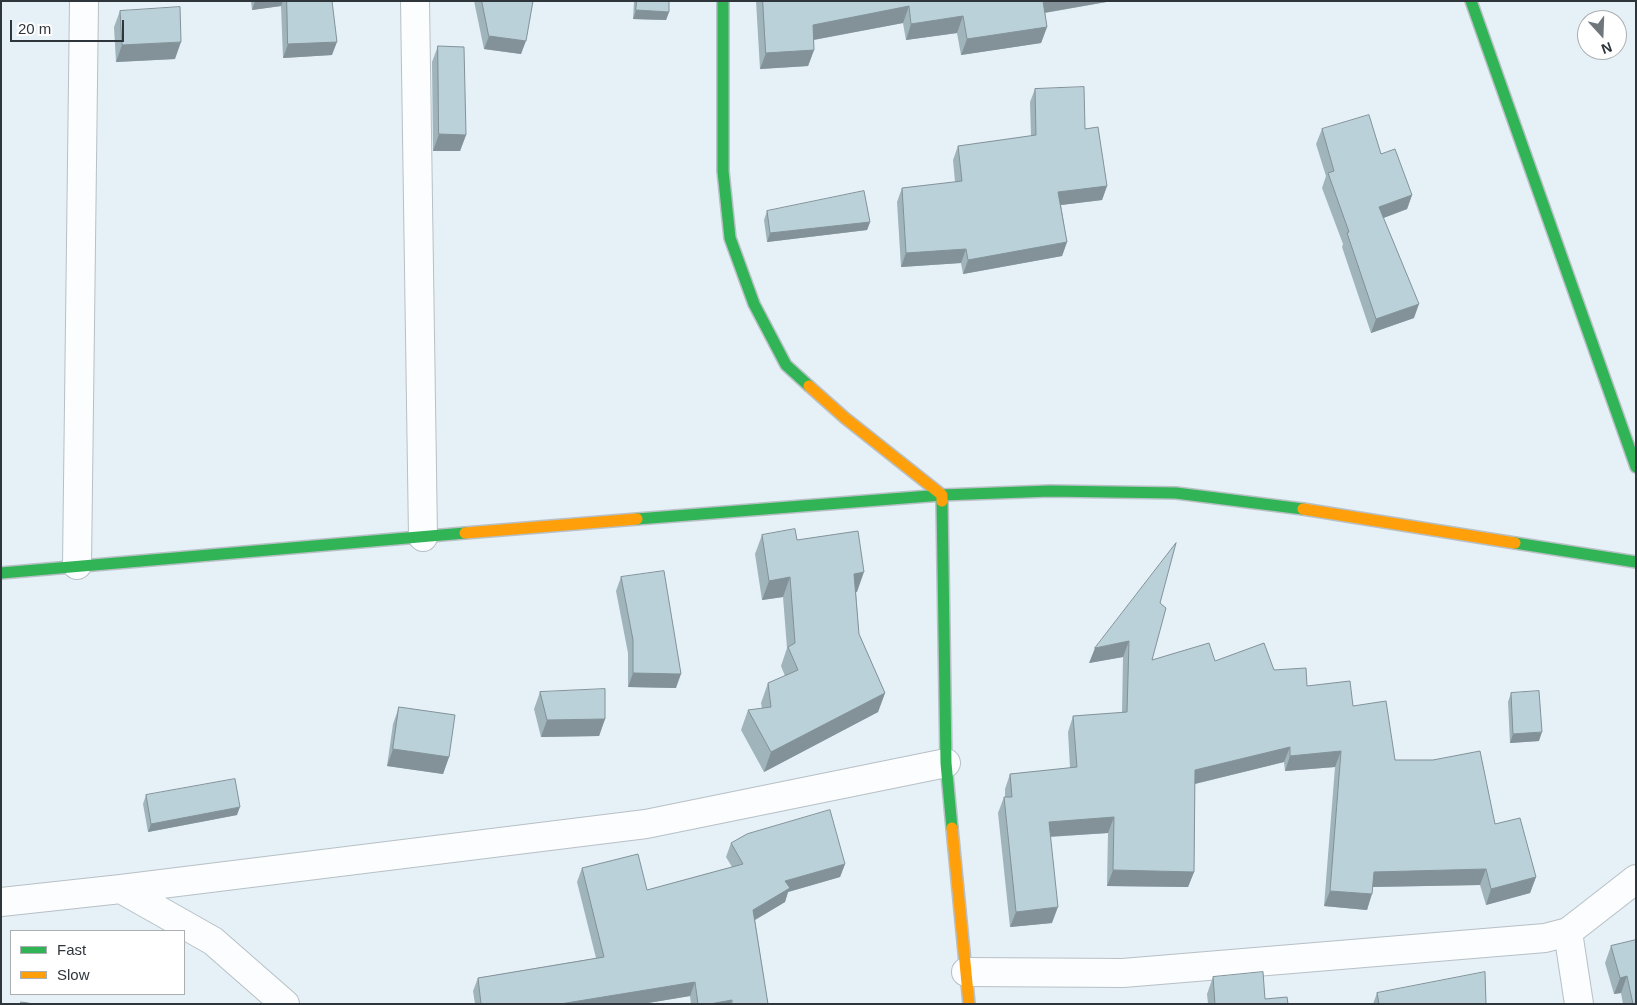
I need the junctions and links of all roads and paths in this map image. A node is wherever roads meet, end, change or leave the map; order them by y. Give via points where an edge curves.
1 (84, 1) edge
2 (415, 1) edge
3 (723, 1) edge
4 (1471, 1) edge
5 (1636, 467) edge
6 (942, 495) junction
7 (423, 537) junction
8 (1636, 562) edge
9 (77, 565) junction
10 (1, 573) edge
11 (946, 762) junction
12 (1636, 879) edge
13 (121, 889) junction
14 (1, 902) edge
15 (1568, 932) junction
16 (966, 972) junction
17 (285, 1004) edge
18 (969, 1004) edge
19 (1578, 1004) edge

1 - 9 street
2 - 7 street
3 - 6 street via 723,171 730,238 754,304 786,364 845,418
4 - 5 street
6 - 7 street
6 - 8 street via 1050,491 1176,494 1307,510
6 - 11 street
7 - 9 street
9 - 10 street
11 - 13 street via 646,824
11 - 16 street
12 - 15 street
13 - 14 street
13 - 17 street via 213,941
15 - 16 street via 1544,938 1123,973
15 - 19 street
16 - 18 street

